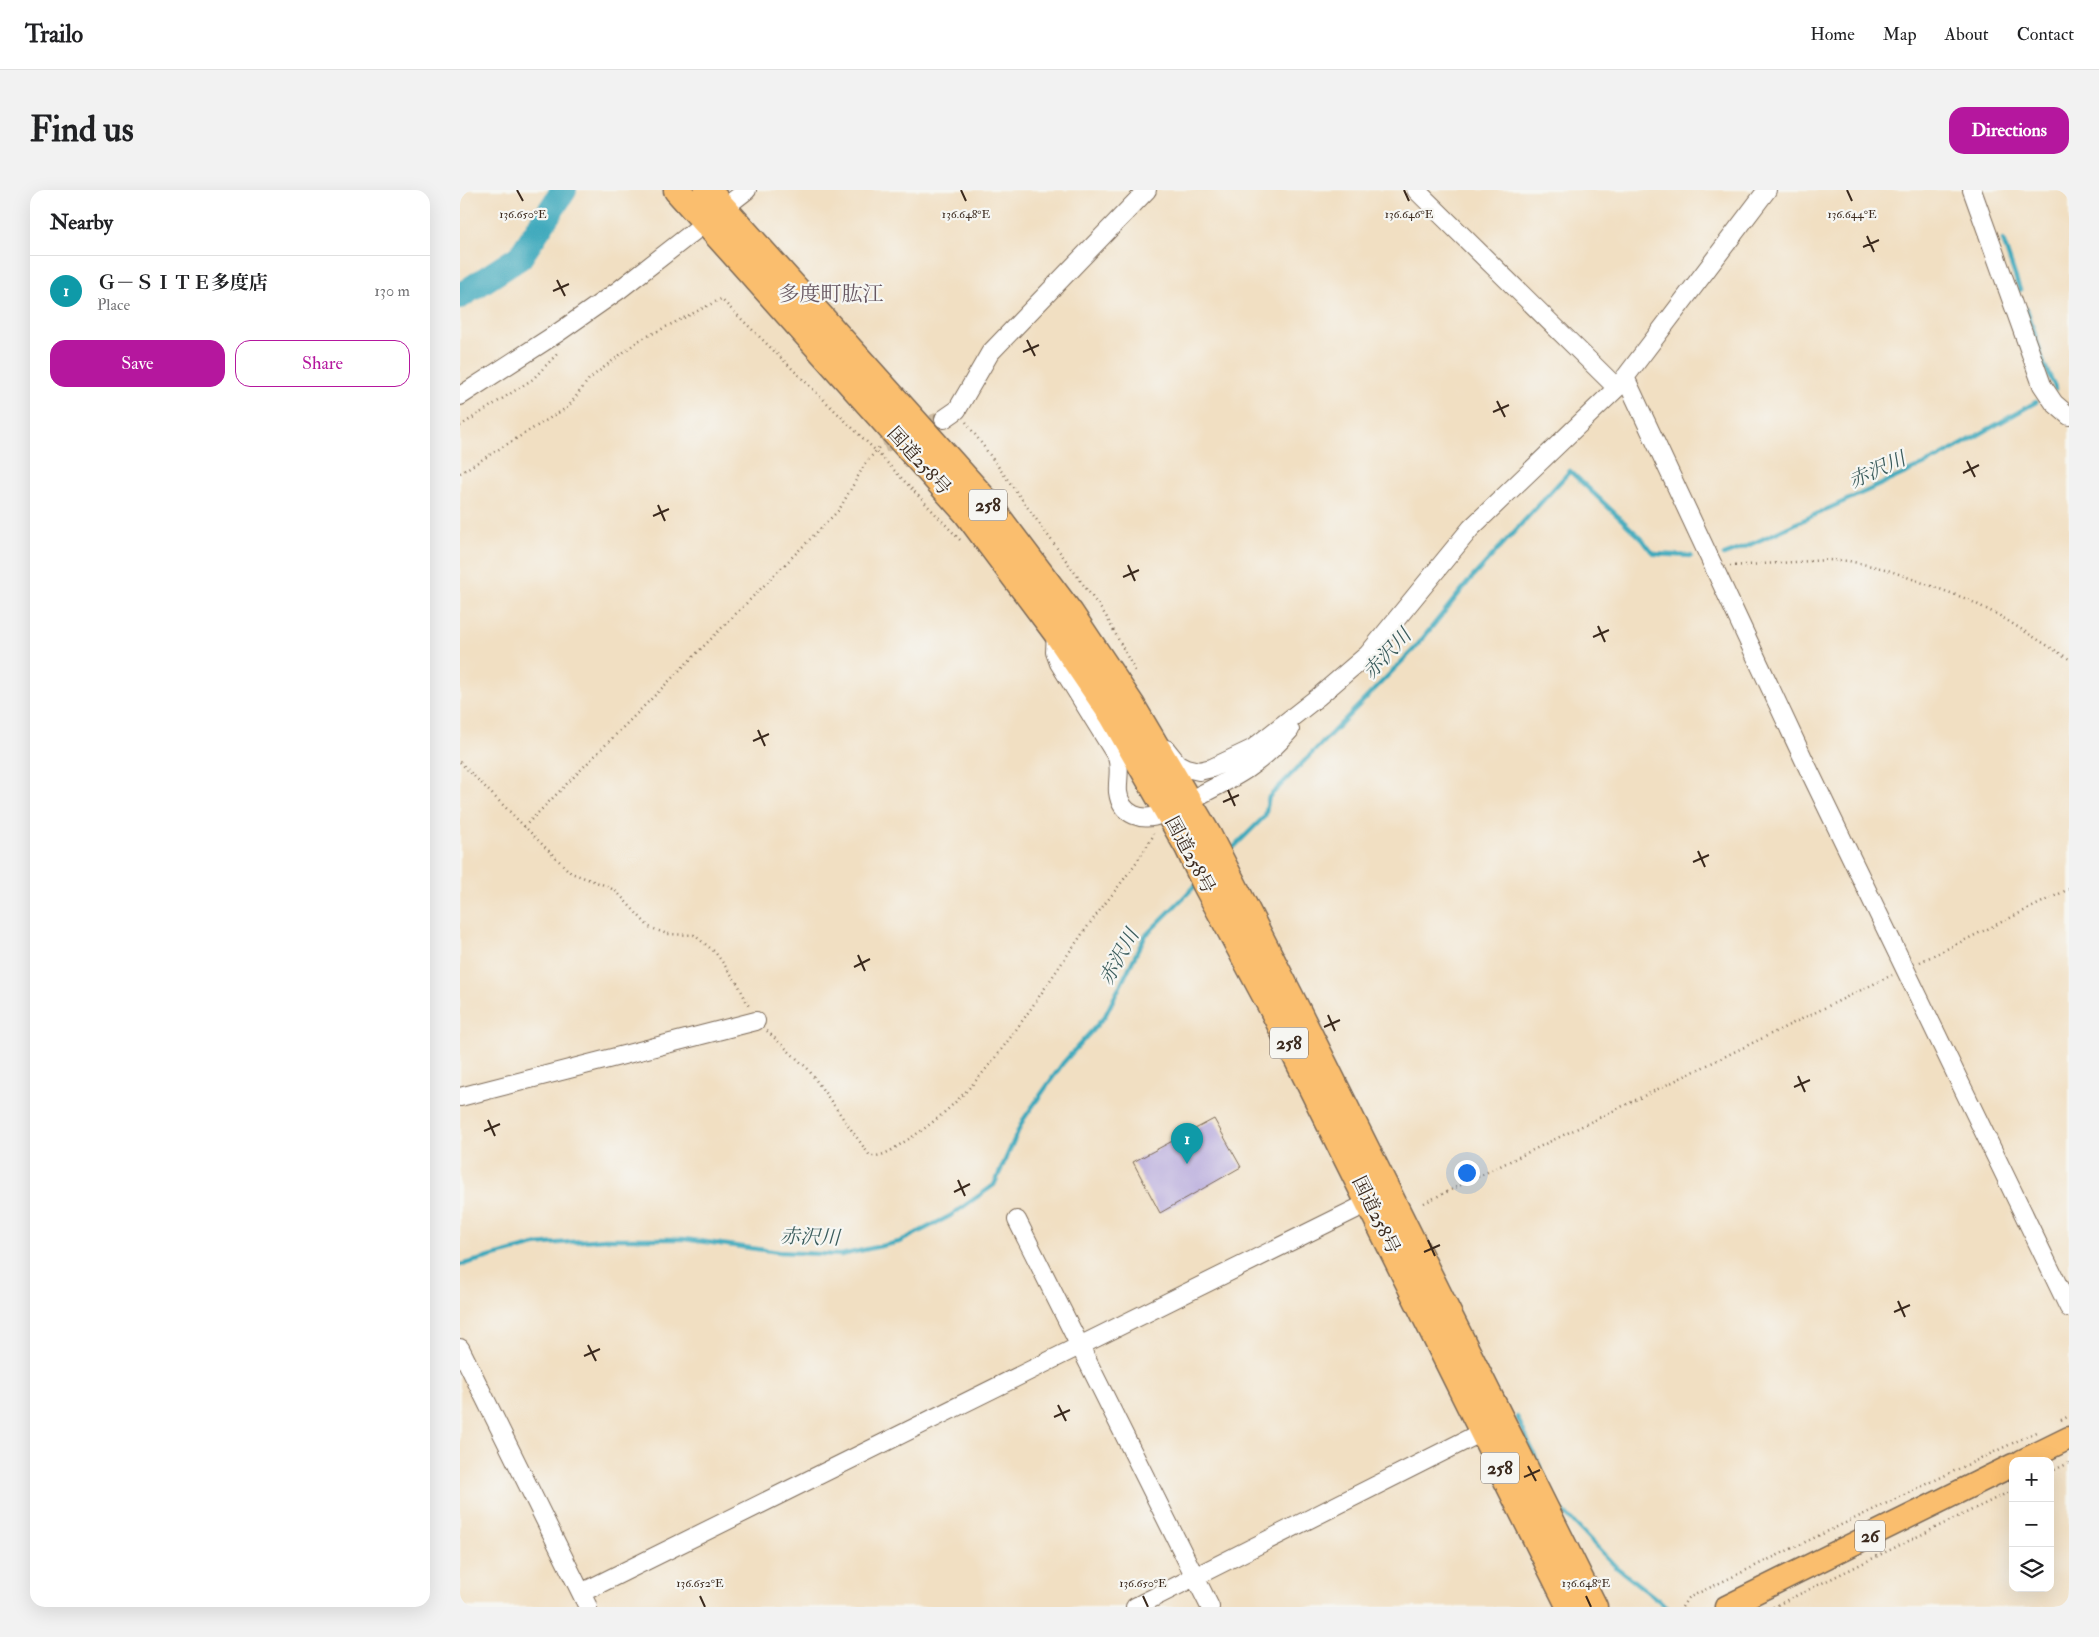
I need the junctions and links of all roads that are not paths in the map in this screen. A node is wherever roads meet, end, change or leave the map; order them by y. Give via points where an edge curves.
1 (747, 190) edge
2 (1147, 190) edge
3 (1416, 190) edge
4 (1767, 190) edge
5 (1972, 190) edge
6 (678, 191) edge
7 (712, 207) edge
8 (1621, 382) junction
9 (460, 396) edge
10 (950, 414) tunnel mouth
11 (2069, 416) edge
12 (1056, 632) junction
13 (1318, 697) junction
14 (1132, 706) junction
15 (1196, 797) dead end
16 (1156, 816) road end
17 (1198, 841) junction
18 (756, 1022) road end
19 (460, 1097) edge
20 (1379, 1197) junction
21 (1017, 1220) dead end
22 (2069, 1308) edge
23 (1080, 1344) junction
24 (460, 1348) edge
25 (2065, 1429) edge
26 (1482, 1432) junction
27 (2027, 1457) edge
28 (2009, 1467) edge
29 (1195, 1577) junction
30 (585, 1600) edge
31 (1135, 1607) edge
32 (1210, 1607) edge
33 (1570, 1607) edge
34 (1594, 1607) edge
35 (1726, 1607) edge

1 - 7 street
2 - 10 street via 990,353
3 - 8 street
4 - 8 street
5 - 11 street via 2042,385 2054,403
6 - 7 highway, 国道258号 / 258
7 - 9 street via 618,290
7 - 12 highway, 国道258号 / 258 via 788,316 966,512
7 - 14 highway, 国道258号 / 258 via 984,499 1070,613
8 - 13 street via 1471,528 1368,654
8 - 22 street
12 - 16 street via 1058,663 1117,757 1121,803 1137,817
12 - 17 highway, 国道258号 / 258
13 - 14 street via 1252,749 1199,771 1178,764
13 - 15 street via 1260,761
14 - 17 highway, 国道258号 / 258
17 - 20 highway, 国道258号 / 258
18 - 19 street
20 - 23 street
20 - 26 highway, 国道258号 / 258
20 - 34 highway, 国道258号 / 258
21 - 23 street
23 - 29 street
23 - 30 street
24 - 30 street
25 - 27 main road
26 - 29 street
26 - 33 highway, 国道258号 / 258
28 - 35 main road, 26
29 - 31 street
29 - 32 street

